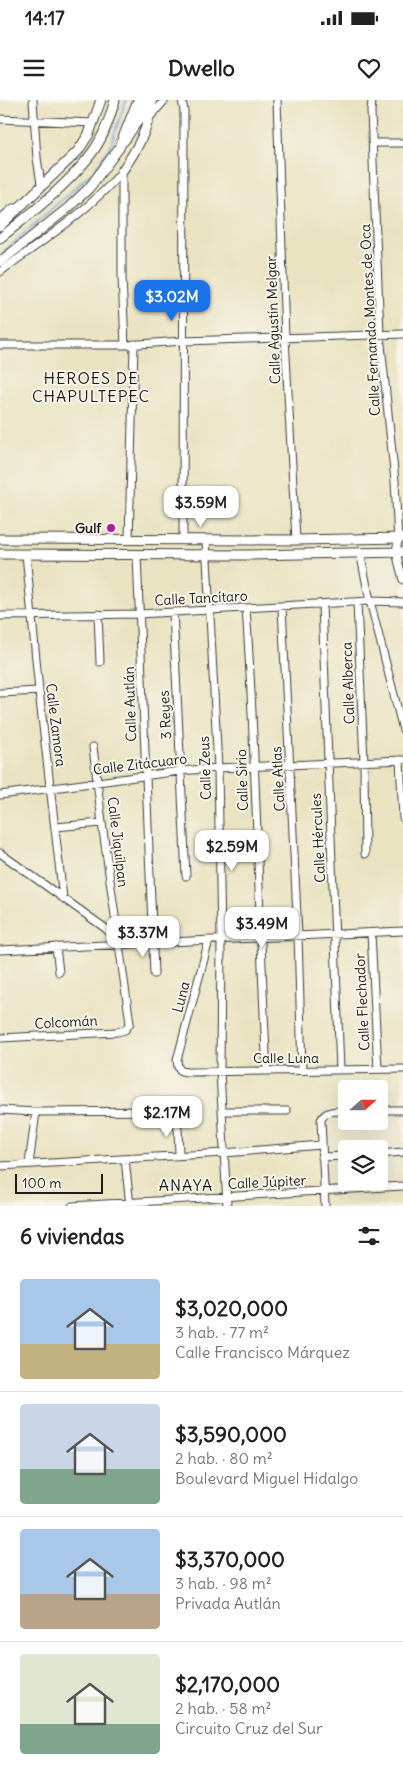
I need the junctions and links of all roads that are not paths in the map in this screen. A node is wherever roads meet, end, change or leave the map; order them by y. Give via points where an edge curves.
1 (33, 100) edge
2 (100, 100) edge
3 (115, 100) edge
4 (138, 100) edge
5 (147, 100) edge
6 (152, 100) edge
7 (164, 100) edge
8 (182, 100) edge
9 (277, 100) edge
10 (366, 100) edge
11 (372, 100) edge
12 (371, 111) junction
13 (0, 119) edge
14 (149, 119) junction
15 (35, 122) junction
16 (93, 123) junction
17 (373, 143) junction
18 (403, 143) edge
19 (119, 148) junction
20 (65, 163) junction
21 (122, 171) junction
22 (40, 184) junction
23 (0, 220) edge
24 (0, 226) edge
25 (0, 238) edge
26 (0, 262) edge
27 (0, 272) edge
28 (380, 334) junction
29 (403, 334) edge
30 (285, 338) junction
31 (183, 341) junction
32 (134, 344) junction
33 (0, 345) edge
34 (125, 345) junction
35 (401, 538) edge
36 (0, 539) edge
37 (129, 540) junction
38 (183, 540) junction
39 (206, 540) junction
40 (296, 540) junction
41 (360, 552) junction
42 (400, 552) edge
43 (0, 554) edge
44 (26, 554) junction
45 (137, 555) junction
46 (206, 555) junction
47 (403, 580) edge
48 (370, 601) junction
49 (357, 602) junction
50 (403, 602) edge
51 (322, 604) junction
52 (282, 607) junction
53 (246, 608) junction
54 (210, 610) junction
55 (173, 612) junction
56 (98, 614) junction
57 (139, 614) junction
58 (0, 616) edge
59 (31, 616) junction
60 (100, 662) dead end
61 (39, 691) junction
62 (0, 693) edge
63 (403, 730) edge
64 (94, 747) dead end
65 (402, 760) edge
66 (364, 762) junction
67 (327, 764) junction
68 (290, 765) junction
69 (254, 766) junction
70 (218, 768) junction
71 (180, 771) junction
72 (145, 776) junction
73 (98, 783) junction
74 (51, 788) junction
75 (0, 795) edge
76 (403, 818) edge
77 (102, 823) junction
78 (55, 827) junction
79 (0, 853) edge
80 (365, 854) dead end
81 (186, 876) dead end
82 (63, 898) junction
83 (403, 931) edge
84 (371, 933) junction
85 (335, 935) junction
86 (298, 936) junction
87 (261, 938) junction
88 (209, 940) junction
89 (221, 940) junction
90 (153, 941) junction
91 (119, 944) junction
92 (56, 947) junction
93 (0, 950) edge
94 (59, 972) dead end
95 (154, 974) dead end
96 (130, 1024) joint
97 (0, 1038) edge
98 (178, 1060) joint
99 (378, 1069) junction
100 (403, 1069) edge
101 (302, 1070) junction
102 (340, 1070) junction
103 (220, 1071) junction
104 (267, 1071) junction
105 (0, 1110) edge
106 (388, 1110) edge
107 (403, 1110) edge
108 (222, 1111) junction
109 (286, 1111) dead end
110 (36, 1112) junction
111 (338, 1112) edge
112 (321, 1145) junction
113 (403, 1152) edge
114 (224, 1153) junction
115 (388, 1153) edge
116 (179, 1155) junction
117 (338, 1156) edge
118 (322, 1157) junction
119 (125, 1158) junction
120 (29, 1164) junction
121 (0, 1166) edge
122 (403, 1186) edge
123 (324, 1192) junction
124 (226, 1196) junction
125 (130, 1205) edge
126 (72, 1206) edge
127 (227, 1206) edge
128 (325, 1206) edge

1 - 15 street
2 - 16 main road
3 - 25 main road via 101,139 87,159 36,209
4 - 19 main road
5 - 19 main road
6 - 14 main road
7 - 14 street
8 - 31 street
9 - 30 street, Calle Agustín Melgar
10 - 12 street
11 - 12 street, Calle Fernando Montes de Oca
12 - 17 street, Calle Fernando Montes de Oca
13 - 15 street
14 - 21 main road via 136,151
15 - 16 street
15 - 22 street
16 - 20 main road via 81,146
17 - 18 street
17 - 28 street, Calle Fernando Montes de Oca
19 - 26 main road via 89,188
20 - 22 street
20 - 24 main road
21 - 27 street via 94,200
21 - 34 street
22 - 23 street
28 - 29 street
28 - 30 street
28 - 35 street, Calle Fernando Montes de Oca
30 - 31 street
30 - 40 street, Calle Agustín Melgar
31 - 32 street
31 - 38 street
32 - 34 street
32 - 37 street
33 - 34 street
35 - 40 main road
35 - 42 street, Calle Fernando Montes de Oca
36 - 37 main road
37 - 38 main road
38 - 39 main road
39 - 40 main road
39 - 46 street, Calle Zeus
41 - 42 main road
41 - 46 main road
41 - 48 street
42 - 47 street
43 - 44 main road
44 - 45 main road
44 - 59 street, Calle Zamora
45 - 46 main road
45 - 57 street, Calle Autlán
46 - 54 street, Calle Zeus
48 - 49 street, Calle Tancítaro
48 - 50 street, Calle Tancítaro
48 - 63 street
49 - 51 street, Calle Tancítaro
49 - 66 street, Calle Alberca
51 - 52 street, Calle Tancítaro
51 - 67 street, Calle Hércules
52 - 53 street, Calle Tancítaro
52 - 68 street, Calle Atlas
53 - 54 street, Calle Tancítaro
53 - 69 street, Calle Sirio
54 - 55 street, Calle Tancítaro
54 - 70 street, Calle Zeus
55 - 57 street, Calle Tancítaro
55 - 71 street, 3 Reyes
56 - 57 street, Calle Tancítaro
56 - 59 street, Calle Tancítaro
56 - 60 street
57 - 72 street, Calle Autlán
58 - 59 street, Calle Tancítaro
59 - 61 street, Calle Zamora
61 - 62 street
61 - 74 street, Calle Zamora
64 - 73 street, Calle Jiquilpan
65 - 66 street, Calle Zitácuaro
65 - 76 street
66 - 67 street, Calle Zitácuaro
66 - 80 street, Calle Alberca
67 - 68 street, Calle Zitácuaro
67 - 85 street, Calle Hércules
68 - 69 street, Calle Zitácuaro
68 - 86 street, Calle Atlas
69 - 70 street, Calle Zitácuaro
69 - 87 street, Calle Sirio
70 - 71 street, Calle Zitácuaro
70 - 89 street, Calle Zeus
71 - 72 street, Calle Zitácuaro
71 - 81 street, 3 Reyes
72 - 73 street, Calle Zitácuaro
72 - 90 street, Calle Autlán
73 - 74 street, Calle Zitácuaro
73 - 77 street, Calle Jiquilpan
74 - 75 street, Calle Zitácuaro
74 - 78 street, Calle Zamora
77 - 78 street
77 - 91 street, Calle Jiquilpan
78 - 82 street, Calle Zamora
79 - 82 street
82 - 91 street via 105,928
83 - 84 street
84 - 85 street
84 - 99 street, Calle Flechador
85 - 86 street
85 - 102 street, Calle Hércules
86 - 87 street
86 - 101 street, Calle Atlas
87 - 89 street
87 - 104 street, Calle Sirio
88 - 89 street
88 - 90 street
88 - 98 street, Luna
89 - 103 street, Calle Zeus
90 - 91 street
90 - 95 street, Calle Autlán
91 - 92 street
91 - 96 street, Calle Jiquilpan
92 - 93 street
92 - 94 street
96 - 97 street, Colcomán via 117,1032
98 - 103 street, Calle Luna via 179,1069 183,1072
99 - 100 street, Calle Luna
99 - 102 street, Calle Luna
101 - 102 street, Calle Luna
101 - 104 street, Calle Luna
103 - 104 street, Calle Luna
103 - 108 street, Calle Zeus
105 - 110 street
106 - 107 street
108 - 109 street
108 - 114 street, Calle Zeus
110 - 116 street via 168,1112 175,1117
110 - 120 street
111 - 112 street via 325,1114 321,1120
112 - 114 street
112 - 118 street
113 - 115 street
114 - 116 street
114 - 124 street, Calle Zeus
116 - 119 street
117 - 118 street
118 - 123 street
119 - 120 street
119 - 125 street
120 - 121 street
122 - 123 street, Calle Júpiter
123 - 124 street, Calle Júpiter
123 - 128 street
124 - 125 street, Calle Júpiter
124 - 127 street, Calle Zeus
125 - 126 street, Calle Júpiter

